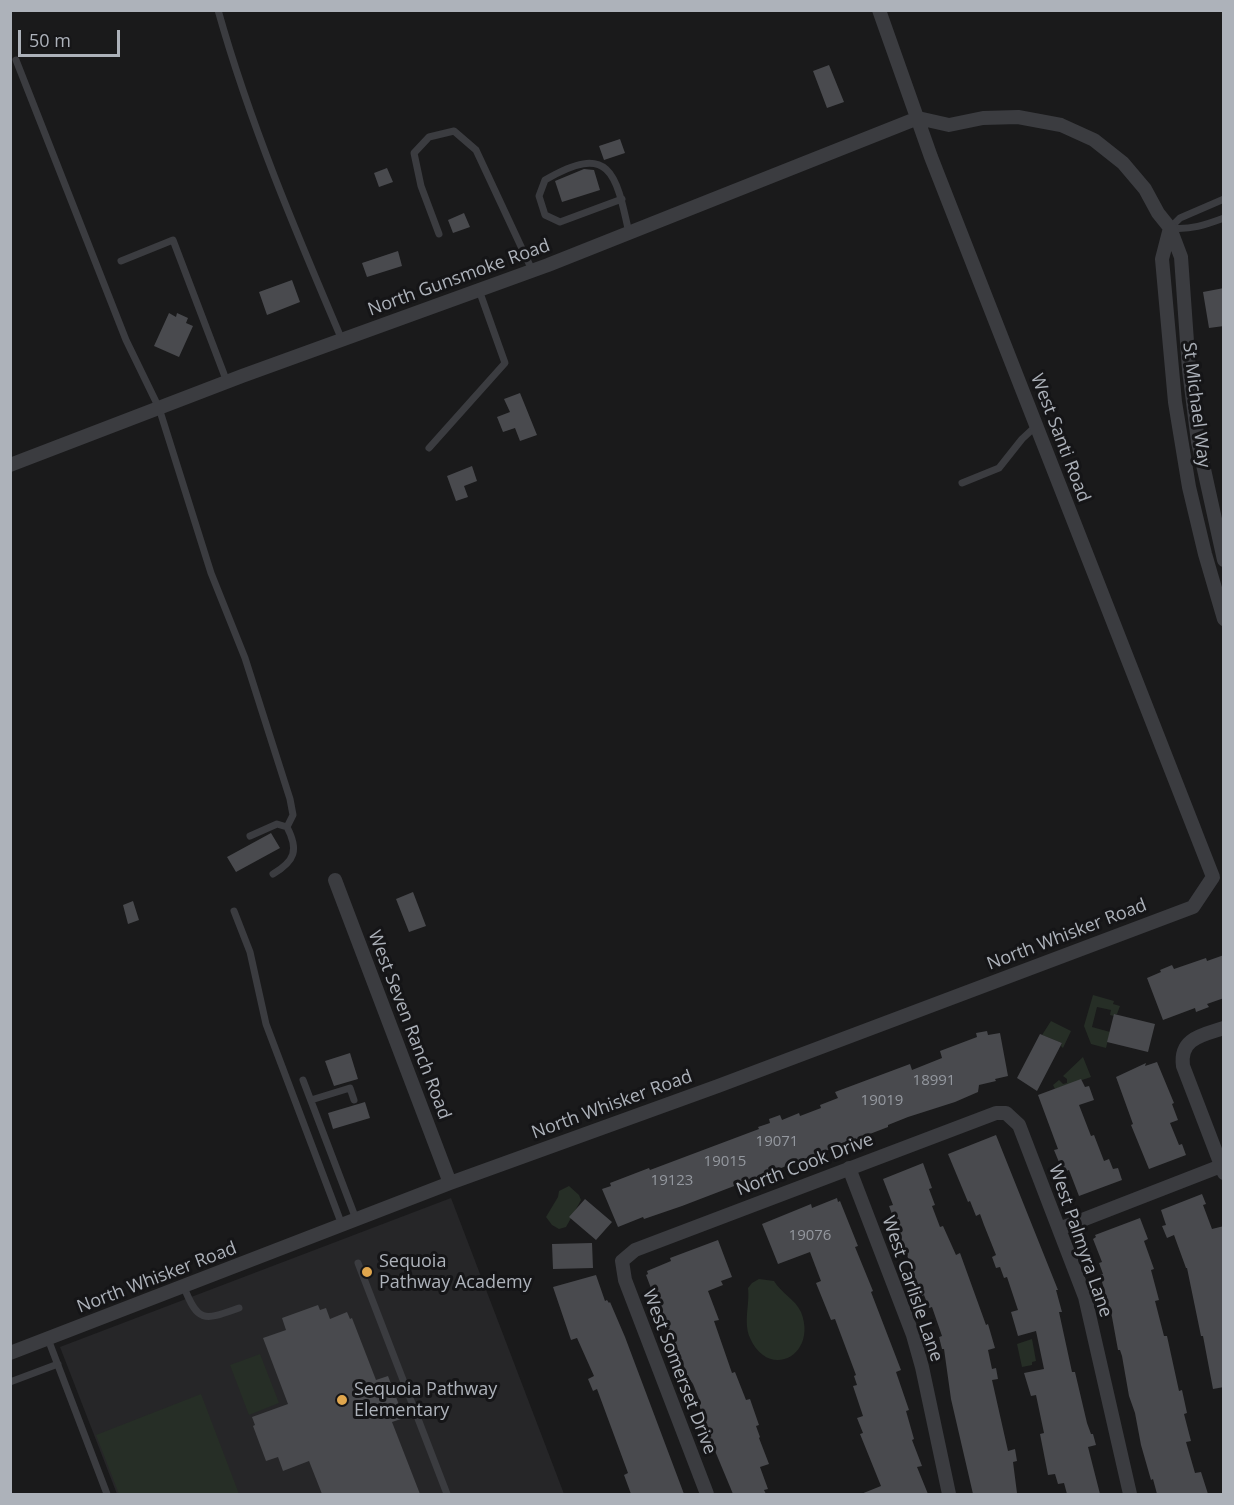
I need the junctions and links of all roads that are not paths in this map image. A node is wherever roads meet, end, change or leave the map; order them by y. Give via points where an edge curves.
1 (218, 10) edge
2 (879, 10) edge
3 (16, 60) dead end
4 (918, 118) junction
5 (1224, 199) edge
6 (622, 200) junction
7 (1224, 218) edge
8 (1170, 228) junction
9 (629, 233) junction
10 (439, 234) dead end
11 (121, 261) dead end
12 (532, 270) junction
13 (479, 290) junction
14 (342, 340) junction
15 (227, 382) junction
16 (1190, 383) junction
17 (1174, 385) junction
18 (159, 408) junction
19 (1036, 426) junction
20 (429, 448) dead end
21 (10, 465) edge
22 (962, 483) dead end
23 (1223, 553) edge
24 (1204, 554) junction
25 (1224, 619) edge
26 (287, 827) junction
27 (250, 836) dead end
28 (273, 874) dead end
29 (1213, 877) joint
30 (335, 880) dead end
31 (234, 911) dead end
32 (1224, 1028) edge
33 (303, 1080) dead end
34 (310, 1100) junction
35 (354, 1100) dead end
36 (1006, 1113) joint
37 (849, 1168) junction
38 (1222, 1170) edge
39 (450, 1183) junction
40 (356, 1219) junction
41 (342, 1225) junction
42 (1059, 1230) junction
43 (622, 1261) joint
44 (358, 1263) dead end
45 (184, 1287) junction
46 (239, 1308) dead end
47 (48, 1339) junction
48 (10, 1353) edge
49 (58, 1364) junction
50 (10, 1382) edge
51 (107, 1494) edge
52 (447, 1494) edge
53 (707, 1494) edge
54 (949, 1494) edge
55 (1130, 1494) edge

1 - 14 lane via 264,151
2 - 4 street, West Santi Road
3 - 18 lane via 126,340
4 - 8 street, St Michael Way via 949,125 983,118 1018,117 1061,124 1094,140 1123,163
4 - 9 street, North Gunsmoke Road
4 - 19 street, West Santi Road
5 - 8 lane via 1180,218
6 - 6 lane via 611,174 600,165 586,162 544,180 539,195 545,215 560,222
6 - 9 lane
7 - 8 lane via 1192,229
8 - 16 street, St Michael Way via 1181,257
8 - 17 street, St Michael Way via 1162,259
9 - 12 street, North Gunsmoke Road
10 - 12 lane via 421,186 414,153 429,137 454,131 476,150
11 - 15 lane via 172,240
12 - 13 street, North Gunsmoke Road
13 - 14 street, North Gunsmoke Road
13 - 20 lane via 505,363
14 - 15 street, North Gunsmoke Road
15 - 18 street, North Gunsmoke Road
16 - 17 lane
16 - 23 street, St Michael Way via 1203,474
17 - 24 street, St Michael Way via 1189,487
18 - 21 street, North Gunsmoke Road
18 - 26 lane via 211,573 245,658 290,799 293,815
19 - 22 lane via 999,468
19 - 29 street, West Santi Road
23 - 24 lane
24 - 25 street, St Michael Way
26 - 27 lane via 277,824
26 - 28 lane via 294,850 292,860
29 - 39 street, North Whisker Road via 1193,907
30 - 39 street, West Seven Ranch Road
31 - 41 lane via 250,952 266,1024
32 - 38 street via 1195,1038 1183,1049 1183,1066
33 - 34 lane
34 - 35 lane via 350,1088
34 - 40 lane
36 - 37 street, North Cook Drive via 988,1114
36 - 42 street, West Palmyra Lane via 1019,1125
37 - 43 street, North Cook Drive via 635,1250
37 - 54 street, West Carlisle Lane via 913,1335
38 - 42 street
39 - 40 street, North Whisker Road
40 - 41 street, North Whisker Road
41 - 45 street, North Whisker Road
42 - 55 street, West Palmyra Lane via 1084,1297
43 - 53 street, West Somerset Drive via 625,1280
44 - 52 lane
45 - 46 lane via 198,1314 209,1317
45 - 47 street, North Whisker Road
47 - 48 street, North Whisker Road
47 - 49 lane
49 - 50 lane
49 - 51 lane

